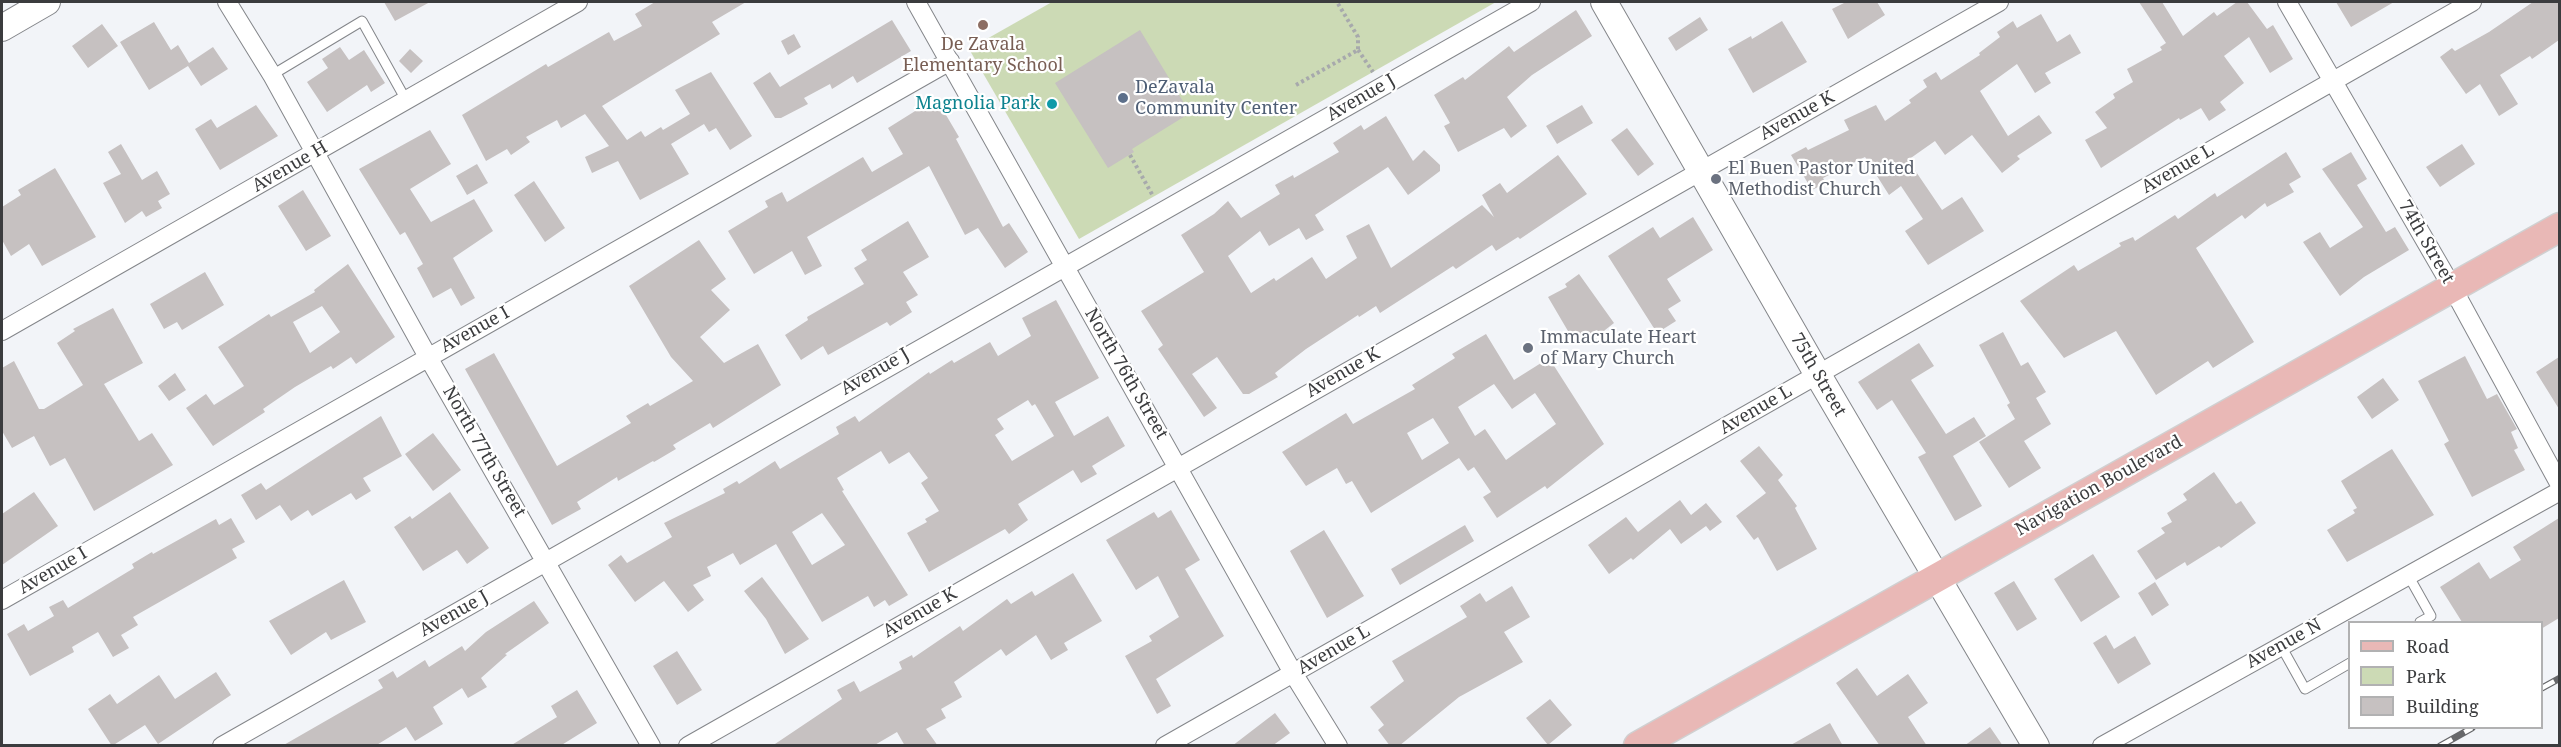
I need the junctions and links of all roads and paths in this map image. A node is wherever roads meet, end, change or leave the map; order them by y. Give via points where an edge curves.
1 (47, 2) edge
2 (227, 2) edge
3 (578, 2) edge
4 (916, 2) edge
5 (1337, 2) edge
6 (1531, 2) edge
7 (1604, 2) edge
8 (1999, 2) edge
9 (2287, 2) edge
10 (2472, 2) edge
11 (2, 28) edge
12 (1358, 50) junction
13 (950, 62) junction
14 (272, 75) junction
15 (2333, 81) junction
16 (1296, 85) dead end
17 (1382, 86) junction
18 (406, 100) junction
19 (316, 153) junction
20 (1130, 155) dead end
21 (1702, 170) junction
22 (1162, 211) junction
23 (2559, 227) edge
24 (1065, 266) junction
25 (2452, 287) junction
26 (2, 331) edge
27 (428, 357) junction
28 (1818, 375) junction
29 (1179, 466) junction
30 (2559, 485) edge
31 (2559, 491) edge
32 (547, 561) junction
33 (2408, 575) junction
34 (1936, 577) junction
35 (2, 600) edge
36 (2422, 621) edge
37 (2281, 646) junction
38 (2348, 664) edge
39 (1293, 673) junction
40 (222, 746) edge
41 (651, 746) edge
42 (688, 746) edge
43 (1165, 746) edge
44 (1338, 746) edge
45 (1638, 746) edge
46 (2036, 746) edge
47 (2102, 746) edge

1 - 11 main road
2 - 14 street, North 77th Street
3 - 18 street, Avenue H
4 - 13 street, North 76th Street
5 - 12 path via 1358,38
6 - 17 street, Avenue J
7 - 21 main road, 75th Street
8 - 21 street, Avenue K
9 - 15 street, 74th Street
10 - 15 street, Avenue L
12 - 16 path
12 - 17 path
13 - 24 street, North 76th Street
13 - 27 street, Avenue I
14 - 18 lane via 362,21
14 - 19 street, North 77th Street
15 - 25 street, 74th Street
15 - 28 street, Avenue L
17 - 22 street, Avenue J
18 - 19 street, Avenue H
19 - 26 street, Avenue H
19 - 27 street, North 77th Street
20 - 22 path
21 - 28 main road, 75th Street
21 - 29 street, Avenue K
22 - 24 street, Avenue J
23 - 25 main road, Navigation Boulevard
24 - 29 street, North 76th Street
24 - 32 street, Avenue J
25 - 30 street, 74th Street
25 - 34 main road, Navigation Boulevard
27 - 32 street, North 77th Street
27 - 35 street, Avenue I
28 - 34 main road, 75th Street
28 - 39 street, Avenue L
29 - 39 street, North 76th Street
29 - 42 street, Avenue K
31 - 33 street, Avenue N
32 - 40 street, Avenue J
32 - 41 street, North 77th Street
33 - 36 lane via 2431,616
33 - 37 street, Avenue N
34 - 45 main road, Navigation Boulevard
34 - 46 main road, 75th Street
37 - 38 lane via 2305,689
37 - 47 street, Avenue N
39 - 43 street, Avenue L
39 - 44 street, North 76th Street

